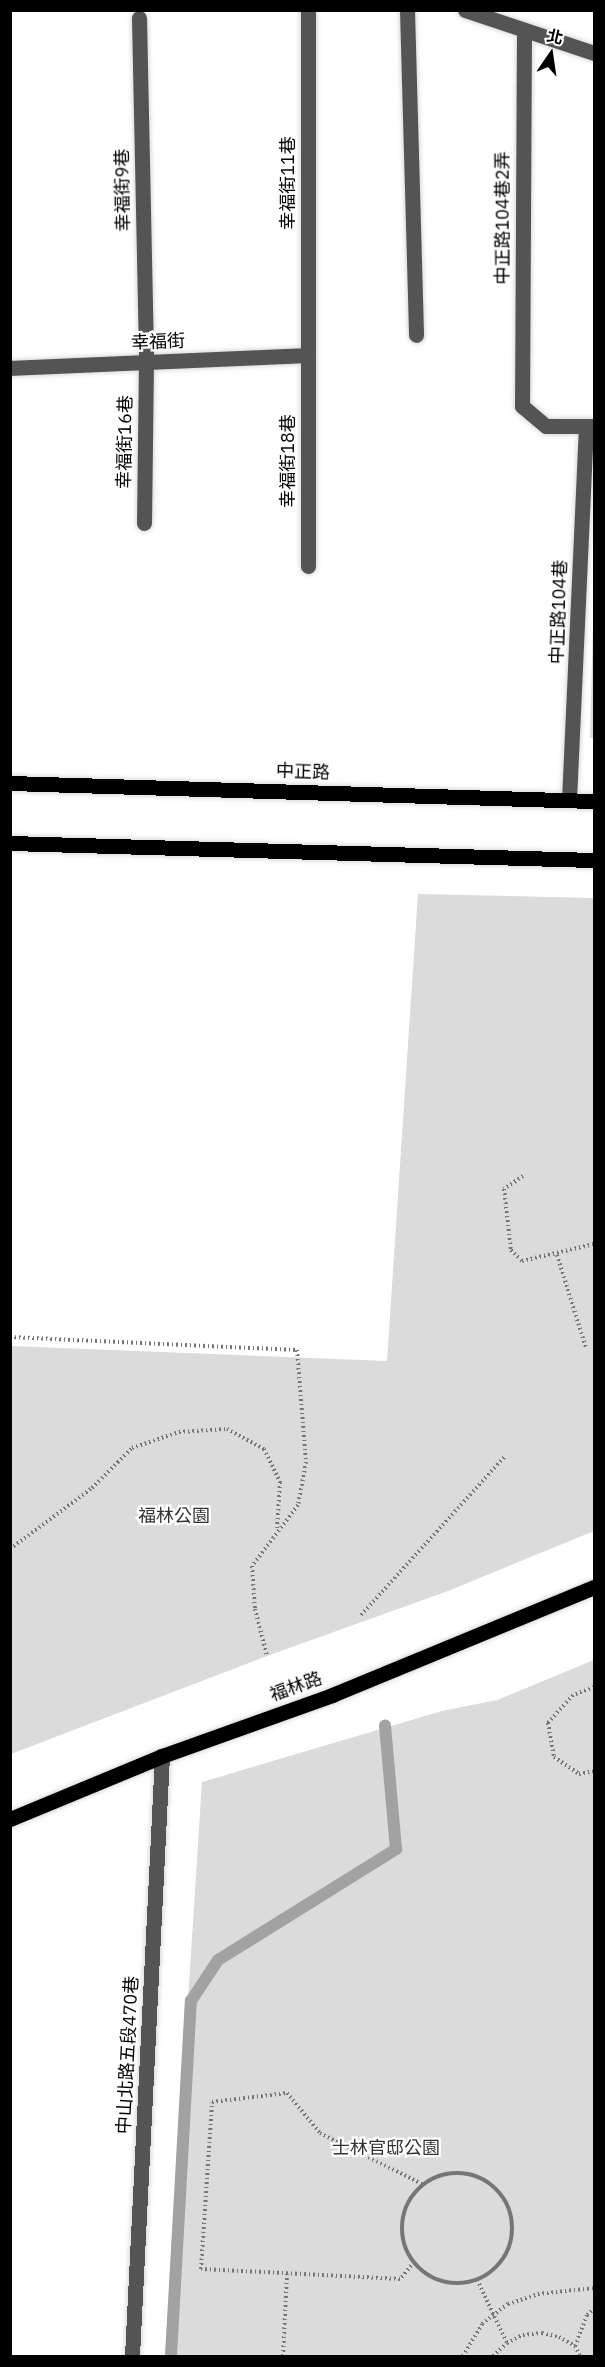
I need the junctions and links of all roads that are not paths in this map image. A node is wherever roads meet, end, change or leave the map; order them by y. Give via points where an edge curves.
1 (308, 10) edge
2 (407, 10) edge
3 (465, 10) edge
4 (139, 18) dead end
5 (524, 30) junction
6 (594, 53) edge
7 (416, 335) dead end
8 (307, 355) junction
9 (146, 361) junction
10 (10, 368) edge
11 (522, 406) joint
12 (590, 426) edge
13 (144, 523) dead end
14 (308, 566) dead end
15 (10, 783) edge
16 (569, 800) junction
17 (594, 801) edge
18 (10, 843) edge
19 (594, 860) edge
20 (594, 1587) edge
21 (162, 1756) junction
22 (10, 1819) edge
23 (132, 2356) edge

1 - 8 street, 幸福街11巷
2 - 7 street
3 - 5 street
4 - 9 street, 幸福街9巷
5 - 6 street
5 - 11 street, 中正路104巷2弄
8 - 9 street, 幸福街
8 - 14 street, 幸福街18巷
9 - 10 street, 幸福街
9 - 13 street, 幸福街16巷
11 - 12 street, 中正路104巷 via 546,426
12 - 16 street, 中正路104巷
15 - 16 main road, 中正路
16 - 17 main road, 中正路
18 - 19 main road
20 - 21 main road, 福林路 via 332,1695
21 - 22 main road, 福林路
21 - 23 street, 中山北路五段470巷

